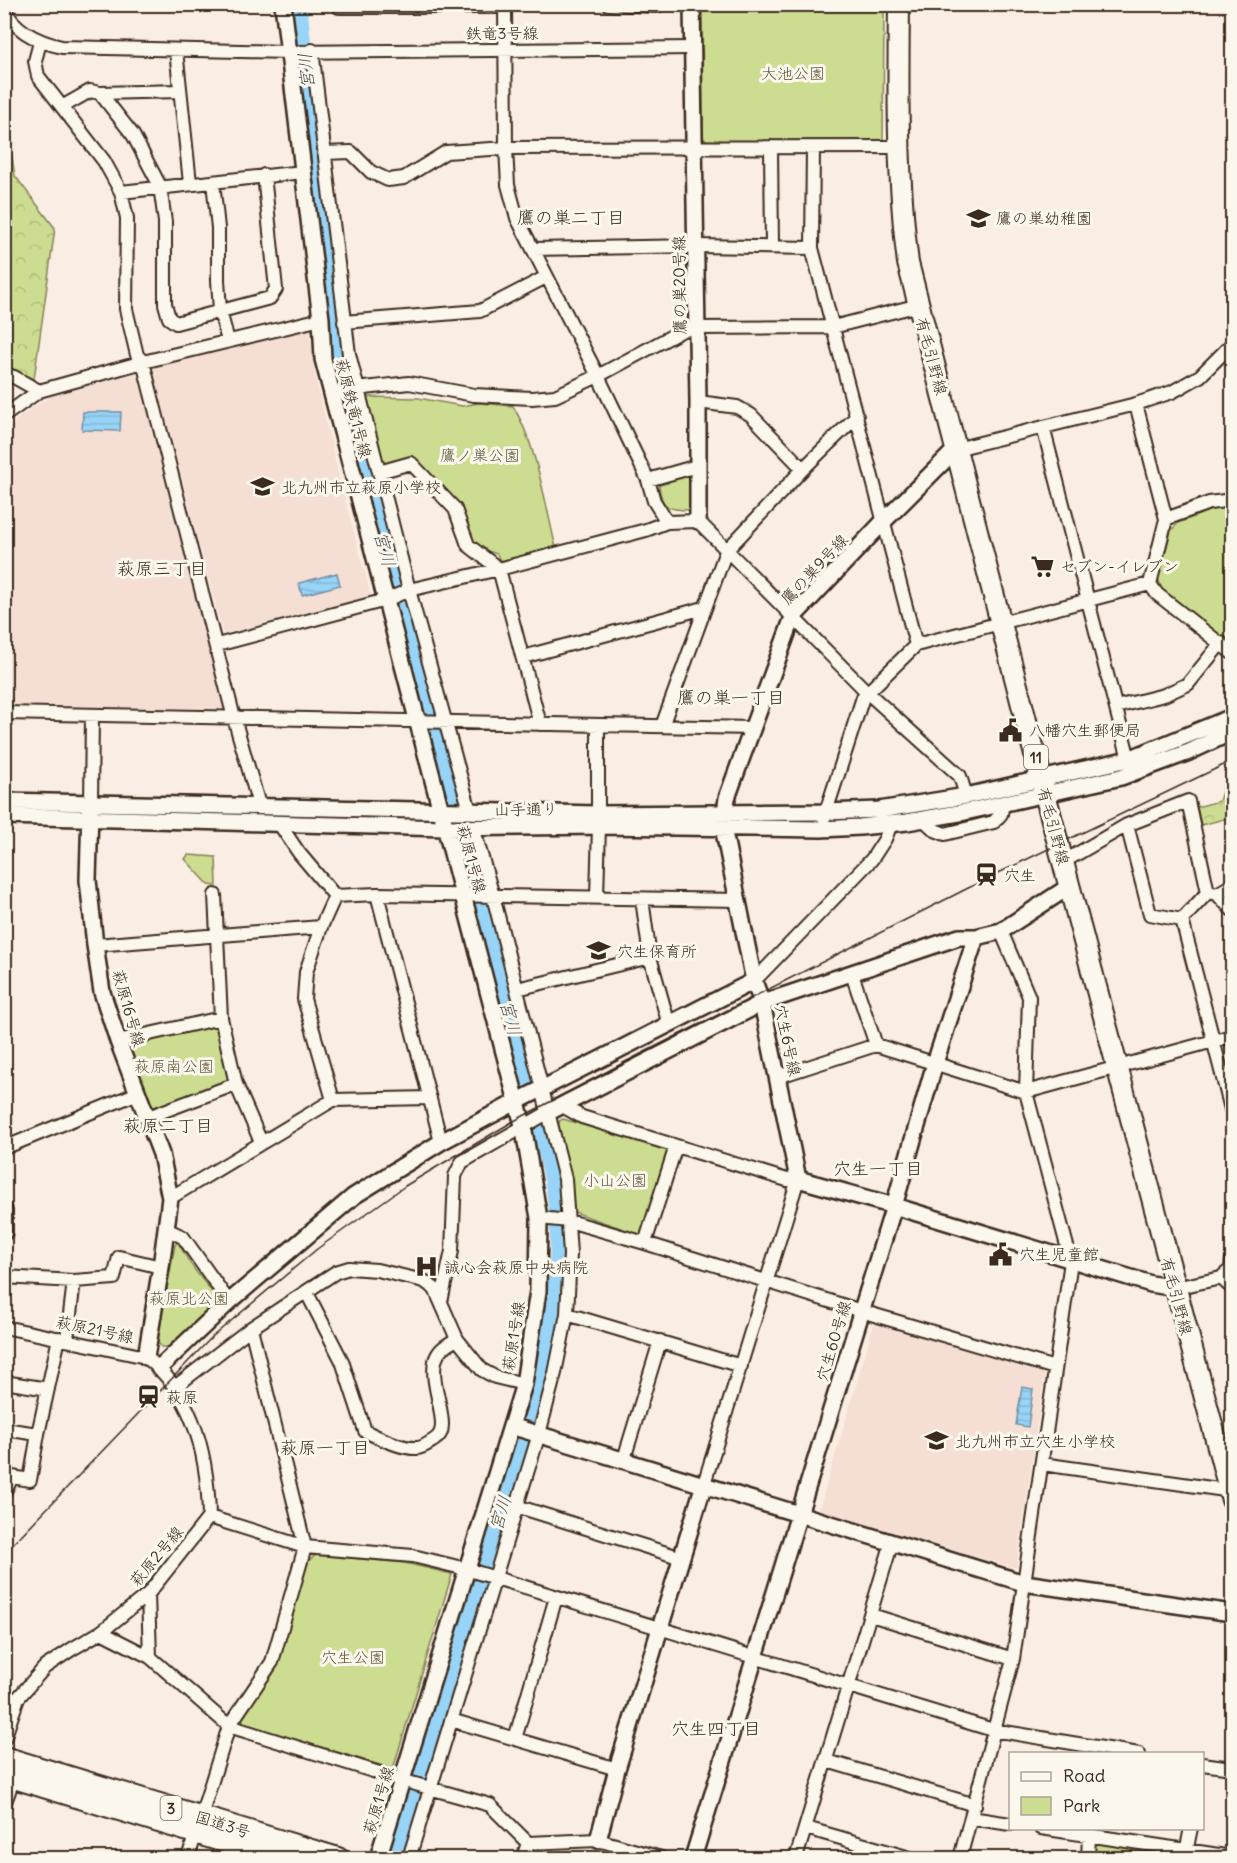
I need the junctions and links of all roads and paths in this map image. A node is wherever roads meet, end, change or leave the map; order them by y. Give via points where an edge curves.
1 (283, 4) edge
2 (339, 4) edge
3 (608, 4) edge
4 (657, 4) edge
5 (692, 4) edge
6 (898, 4) edge
7 (452, 6) edge
8 (505, 6) edge
9 (4, 8) edge
10 (40, 42) junction
11 (693, 48) junction
12 (176, 50) junction
13 (312, 50) junction
14 (505, 50) junction
15 (288, 52) junction
16 (180, 91) junction
17 (100, 93) junction
18 (62, 107) junction
19 (771, 147) junction
20 (898, 147) junction
21 (506, 148) junction
22 (695, 148) junction
23 (813, 149) junction
24 (324, 153) junction
25 (303, 172) junction
26 (264, 176) junction
27 (213, 182) junction
28 (190, 183) junction
29 (160, 186) junction
30 (121, 192) junction
31 (696, 246) junction
32 (772, 247) junction
33 (812, 248) junction
34 (533, 249) junction
35 (546, 276) junction
36 (919, 305) junction
37 (220, 311) junction
38 (321, 319) junction
39 (344, 322) junction
40 (833, 327) junction
41 (697, 328) junction
42 (228, 341) junction
43 (1233, 344) edge
44 (143, 362) junction
45 (4, 374) edge
46 (598, 376) junction
47 (39, 391) junction
48 (344, 392) junction
49 (699, 402) junction
50 (1136, 404) junction
51 (4, 416) edge
52 (857, 416) junction
53 (1044, 428) junction
54 (956, 449) junction
55 (697, 466) junction
56 (803, 469) junction
57 (379, 472) junction
58 (648, 480) junction
59 (1233, 500) edge
60 (1166, 519) junction
61 (667, 522) junction
62 (698, 522) junction
63 (883, 522) junction
64 (726, 551) junction
65 (499, 569) junction
66 (1150, 584) junction
67 (409, 591) junction
68 (389, 598) junction
69 (1089, 600) junction
70 (704, 608) junction
71 (793, 617) junction
72 (1002, 622) junction
73 (1221, 643) junction
74 (217, 645) junction
75 (916, 645) junction
76 (1233, 653) edge
77 (523, 657) junction
78 (868, 693) junction
79 (1116, 707) junction
80 (4, 713) edge
81 (92, 715) junction
82 (1233, 717) edge
83 (234, 718) junction
84 (423, 722) junction
85 (443, 722) junction
86 (540, 724) junction
87 (598, 725) junction
88 (662, 726) junction
89 (753, 728) junction
90 (1233, 732) edge
91 (1130, 759) junction
92 (1043, 786) junction
93 (966, 796) junction
94 (4, 801) edge
95 (259, 806) junction
96 (444, 810) junction
97 (90, 811) junction
98 (467, 811) junction
99 (825, 812) junction
100 (4, 816) edge
101 (598, 820) junction
102 (724, 820) junction
103 (278, 822) junction
104 (891, 824) junction
105 (1127, 825) junction
106 (471, 827) junction
107 (448, 828) junction
108 (821, 829) junction
109 (1064, 862) junction
110 (1233, 885) edge
111 (1070, 886) junction
112 (1212, 893) junction
113 (377, 894) junction
114 (215, 895) dead end
115 (335, 896) junction
116 (490, 896) junction
117 (466, 897) junction
118 (597, 897) junction
119 (642, 899) junction
120 (739, 900) junction
121 (1233, 910) edge
122 (1182, 920) junction
123 (321, 927) junction
124 (1001, 931) junction
125 (217, 934) junction
126 (976, 937) junction
127 (95, 945) junction
128 (650, 957) junction
129 (852, 974) junction
130 (754, 981) junction
131 (517, 989) junction
132 (762, 1003) junction
133 (221, 1018) junction
134 (669, 1025) junction
135 (1233, 1036) edge
136 (118, 1041) junction
137 (1214, 1042) junction
138 (876, 1045) junction
139 (935, 1063) junction
140 (1118, 1067) junction
141 (777, 1077) junction
142 (236, 1084) junction
143 (542, 1088) junction
144 (1026, 1092) junction
145 (138, 1093) junction
146 (430, 1098) junction
147 (333, 1100) junction
148 (516, 1102) junction
149 (564, 1104) junction
150 (549, 1112) junction
151 (1233, 1113) edge
152 (148, 1117) junction
153 (523, 1125) junction
154 (261, 1142) junction
155 (441, 1142) junction
156 (675, 1146) junction
157 (4, 1148) edge
158 (798, 1179) junction
159 (170, 1198) junction
160 (894, 1206) junction
161 (4, 1210) edge
162 (539, 1218) junction
163 (569, 1221) junction
164 (166, 1228) junction
165 (4, 1232) edge
166 (645, 1243) junction
167 (1233, 1259) edge
168 (1071, 1261) junction
169 (162, 1267) junction
170 (4, 1277) edge
171 (1221, 1278) junction
172 (766, 1280) junction
173 (74, 1281) junction
174 (1175, 1288) junction
175 (1233, 1288) edge
176 (308, 1293) junction
177 (229, 1302) junction
178 (441, 1302) junction
179 (861, 1311) junction
180 (567, 1314) junction
181 (4, 1327) edge
182 (251, 1328) junction
183 (63, 1339) junction
184 (457, 1339) junction
185 (660, 1341) junction
186 (146, 1357) junction
187 (741, 1366) junction
188 (159, 1368) junction
189 (1054, 1368) junction
190 (4, 1382) edge
191 (173, 1383) junction
192 (524, 1384) junction
193 (48, 1389) junction
194 (514, 1426) junction
195 (4, 1429) edge
196 (537, 1433) junction
197 (38, 1434) junction
198 (624, 1459) junction
199 (1042, 1464) junction
200 (8, 1477) edge
201 (704, 1484) junction
202 (4, 1492) edge
203 (1232, 1494) edge
204 (516, 1506) junction
205 (800, 1514) junction
206 (209, 1517) junction
207 (892, 1542) junction
208 (305, 1547) junction
209 (682, 1558) junction
210 (469, 1571) junction
211 (491, 1578) junction
212 (1024, 1583) junction
213 (148, 1594) junction
214 (556, 1597) junction
215 (1233, 1613) edge
216 (871, 1615) junction
217 (661, 1630) junction
218 (101, 1632) junction
219 (150, 1657) junction
220 (756, 1657) junction
221 (1013, 1659) junction
222 (849, 1686) junction
223 (451, 1720) junction
224 (229, 1726) junction
225 (993, 1730) junction
226 (4, 1739) edge
227 (515, 1739) junction
228 (1127, 1752) edge
229 (4, 1757) edge
230 (826, 1761) junction
231 (1204, 1764) edge
232 (1233, 1768) edge
233 (617, 1769) junction
234 (9, 1776) edge
235 (405, 1781) junction
236 (428, 1788) junction
237 (4, 1805) edge
238 (975, 1805) junction
239 (972, 1818) junction
240 (1009, 1824) edge
241 (198, 1825) junction
242 (806, 1828) junction
243 (1053, 1830) edge
244 (1191, 1830) edge
245 (1089, 1836) junction
246 (598, 1840) junction
247 (528, 1843) junction
248 (1186, 1855) edge
249 (1233, 1857) edge
250 (188, 1858) edge
251 (277, 1858) edge
252 (338, 1858) edge
253 (378, 1858) edge
254 (409, 1858) edge
255 (523, 1858) edge
256 (661, 1858) edge
257 (693, 1858) edge
258 (796, 1858) edge
259 (910, 1858) edge
260 (960, 1858) edge
261 (1088, 1858) edge

1 - 15 street, 萩原鉄竜1号線
2 - 7 street
3 - 4 street
5 - 11 street, 鷹の巣20号線
6 - 20 main road, 有毛引野線 / 11
7 - 8 street
8 - 14 street
9 - 10 street via 25,33
10 - 12 street, 鉄竜3号線 via 62,47
10 - 18 street via 35,61 38,76
11 - 14 street, 鉄竜3号線
11 - 22 street, 鷹の巣20号線
12 - 15 street, 鉄竜3号線
12 - 16 street
13 - 14 street, 鉄竜3号線
13 - 15 street, 鉄竜3号線
13 - 24 street
14 - 21 street
15 - 25 street, 萩原鉄竜1号線
16 - 17 street
16 - 28 street
17 - 18 street via 90,91
17 - 29 street via 133,135
18 - 30 street via 104,161
19 - 22 street
19 - 23 street
19 - 32 street
20 - 23 street
20 - 36 main road, 有毛引野線 / 11 via 908,263
21 - 22 street
21 - 24 street via 446,152 404,178 388,180 371,172 351,152
21 - 34 street via 508,185 517,218
22 - 31 street, 鷹の巣20号線
23 - 33 street
24 - 39 street
25 - 26 street
25 - 38 street, 萩原鉄竜1号線
26 - 27 street
26 - 37 street via 276,289 270,298
27 - 28 street
27 - 37 street
28 - 29 street
29 - 30 street
29 - 37 street via 165,222 165,304 169,318 176,323
30 - 44 street via 128,218 126,309 137,355
31 - 32 street
31 - 34 street
31 - 41 street, 鷹の巣20号線
32 - 33 street
33 - 40 street
34 - 35 street
35 - 39 street via 480,311
35 - 46 street
36 - 40 street
36 - 54 main road, 有毛引野線 / 11
37 - 42 street
38 - 42 street
38 - 48 street, 萩原鉄竜1号線 via 323,359
39 - 48 street
40 - 41 street
40 - 52 street
41 - 46 street via 683,330
41 - 49 street, 鷹の巣20号線
42 - 44 street
43 - 50 street via 1200,376 1172,392
44 - 47 street
44 - 74 street
45 - 47 street
46 - 48 street via 555,396 532,398 474,395 409,383
46 - 58 street
47 - 51 street
48 - 57 street
48 - 68 street, 萩原鉄竜1号線
49 - 55 street, 鷹の巣20号線
49 - 56 street via 737,407 751,415
50 - 53 street
50 - 60 street
52 - 56 street
52 - 63 street
53 - 54 street
53 - 69 street
54 - 63 street, 鷹の巣9号線
54 - 72 main road, 有毛引野線 / 11
55 - 58 street
55 - 62 street, 鷹の巣20号線
56 - 64 street
57 - 65 street via 411,463 455,508 468,545
57 - 67 street
58 - 61 street via 654,501
59 - 60 street via 1209,503
60 - 66 street
61 - 62 street
61 - 65 street
62 - 64 street
63 - 71 street, 鷹の巣9号線
63 - 75 street
64 - 70 street
64 - 71 street
65 - 67 street
65 - 77 street
66 - 69 street
66 - 73 street via 1157,594
67 - 68 street
67 - 85 street
68 - 74 street
68 - 84 street, 萩原鉄竜1号線
69 - 72 street
69 - 79 street
70 - 77 street
70 - 88 street
71 - 78 street
71 - 89 street, 鷹の巣9号線
72 - 75 street
72 - 92 main road, 有毛引野線 / 11
73 - 76 street
73 - 79 street via 1188,684 1164,695
74 - 83 street
75 - 78 street
77 - 86 street
78 - 93 street via 960,777
78 - 99 street via 863,697
79 - 91 street
80 - 81 street
81 - 83 street
81 - 97 street
82 - 91 street
83 - 84 street
83 - 95 street
84 - 85 street
84 - 96 street, 萩原鉄竜1号線
85 - 86 street
85 - 98 street
86 - 87 street
87 - 88 street
87 - 101 street
88 - 89 street
89 - 102 street, 鷹の巣9号線 via 727,798
90 - 92 street via 1121,777
91 - 92 street
92 - 93 street, 山手通り
92 - 104 street, 山手通り via 1003,804
92 - 109 main road, 有毛引野線 / 11
93 - 99 street, 山手通り via 879,810
94 - 97 street, 山手通り
95 - 96 street, 山手通り
95 - 97 street, 山手通り
96 - 98 street, 山手通り
96 - 107 street, 萩原1号線
97 - 100 street, 山手通り
97 - 103 street, 山手通り
97 - 127 street, 萩原16号線 via 88,880
98 - 101 street, 山手通り
99 - 102 street, 山手通り
99 - 108 street
101 - 102 street, 山手通り
101 - 106 street, 山手通り
101 - 118 street
102 - 108 street, 山手通り
102 - 120 street, 穴生6号線
103 - 107 street, 山手通り
103 - 115 street
104 - 108 street, 山手通り
104 - 130 street via 872,859
105 - 109 street
105 - 112 street via 1188,801
105 - 122 street via 1150,914
106 - 107 street, 山手通り
106 - 116 street
107 - 117 street, 萩原1号線
109 - 111 main road, 有毛引野線 / 11
110 - 112 street
111 - 124 street
111 - 140 main road, 有毛引野線 / 11
112 - 121 street
112 - 122 street
113 - 115 street
113 - 117 street
113 - 146 street
114 - 125 street
115 - 123 street
116 - 117 street
116 - 118 street
116 - 131 street
117 - 148 street, 萩原1号線
118 - 119 street
119 - 120 street
119 - 128 street
120 - 130 street, 穴生6号線
122 - 137 street
123 - 125 street
123 - 147 street via 306,972 304,999
124 - 126 street
124 - 144 street via 1029,997
125 - 127 street
125 - 133 street
126 - 129 street via 959,937
126 - 139 street, 穴生60号線
127 - 136 street, 萩原16号線 via 102,992
128 - 131 street
128 - 134 street
129 - 132 street
129 - 138 street
130 - 132 street, 穴生6号線
130 - 134 street
131 - 143 street
132 - 141 street, 穴生6号線
132 - 149 street
133 - 136 street
133 - 142 street
134 - 143 street
135 - 137 street
136 - 145 street, 萩原16号線
137 - 140 street
137 - 151 street
138 - 139 street
138 - 141 street
139 - 144 street
139 - 160 street, 穴生60号線
140 - 144 street
140 - 174 main road, 有毛引野線 / 11
141 - 158 street, 穴生6号線
142 - 152 street
142 - 154 street
143 - 148 street
143 - 150 street
144 - 168 street
145 - 152 street, 萩原16号線
145 - 157 street
146 - 147 street
146 - 155 street
147 - 154 street
148 - 153 street, 萩原1号線
148 - 155 street
149 - 150 street
149 - 156 street via 582,1117
150 - 153 street
150 - 163 street via 565,1179
152 - 159 street, 萩原16号線
153 - 162 street, 萩原1号線
153 - 178 street via 462,1162 455,1176 452,1251
154 - 159 street
155 - 177 street via 354,1196
156 - 158 street via 788,1180
156 - 166 street
158 - 160 street
158 - 172 street
159 - 164 street, 萩原16号線
160 - 168 street
160 - 179 street, 穴生60号線
161 - 165 street
162 - 163 street
162 - 192 street, 萩原1号線 via 538,1291
163 - 166 street
163 - 180 street
164 - 169 street, 萩原16号線
164 - 177 street via 183,1237
166 - 172 street
167 - 171 street via 1231,1269
168 - 174 street via 1163,1288
168 - 189 street
169 - 173 street via 119,1257 114,1278
169 - 186 street, 萩原16号線
170 - 173 street
171 - 174 street
171 - 175 street
172 - 179 street
172 - 187 street
173 - 183 street
174 - 203 main road, 有毛引野線 / 11
176 - 178 street via 336,1272 349,1268 424,1281 435,1289
176 - 182 street
176 - 184 street via 342,1360 364,1431 393,1442 417,1448 439,1437 442,1427 435,1361 440,1349
177 - 188 street
178 - 184 street
179 - 189 street
179 - 205 street, 穴生60号線
180 - 185 street
180 - 196 street
181 - 183 street, 萩原21号線
182 - 191 street
182 - 208 street
183 - 186 street, 萩原21号線
183 - 193 street
184 - 192 street via 482,1370
185 - 187 street
185 - 198 street
186 - 188 street, 萩原21号線
187 - 201 street
188 - 191 street, 萩原21号線
189 - 199 street
190 - 193 street
191 - 206 street via 195,1425 205,1459
192 - 194 street, 萩原1号線
193 - 197 street
194 - 196 street
194 - 210 street, 萩原1号線
195 - 197 street
196 - 198 street
196 - 204 street
197 - 200 street via 30,1480
198 - 201 street
199 - 203 street
199 - 212 street
200 - 202 street
201 - 205 street
201 - 209 street
204 - 209 street
204 - 211 street
205 - 207 street
205 - 220 street, 穴生60号線
206 - 208 street
206 - 213 street, 萩原2号線
207 - 212 street
207 - 216 street
208 - 210 street via 413,1556
208 - 224 street via 272,1662
209 - 217 street
210 - 211 street
210 - 235 street, 萩原1号線
211 - 214 street
211 - 223 street
212 - 215 street
212 - 221 street
213 - 218 street, 萩原2号線
213 - 219 street
214 - 217 street
214 - 227 street
216 - 221 street
216 - 222 street
217 - 220 street
217 - 233 street
218 - 219 street
218 - 226 street, 萩原2号線 via 45,1667 31,1682 18,1698
219 - 224 street
220 - 222 street
220 - 257 street, 穴生60号線
221 - 225 street
222 - 225 street
222 - 230 street
223 - 227 street
223 - 236 street
224 - 235 street
224 - 241 street
225 - 228 street
225 - 238 street
227 - 233 street
229 - 241 main road, 国道3号 / 3
230 - 238 street
230 - 242 street
231 - 232 street
233 - 246 street
234 - 237 street
234 - 241 main road, 国道3号 / 3
235 - 236 street
235 - 253 street, 萩原1号線
236 - 247 street via 490,1805
236 - 254 street
238 - 239 street
239 - 240 street
239 - 260 street
241 - 250 street
241 - 251 main road, 国道3号 / 3
241 - 252 main road, 国道3号 / 3
242 - 258 street
242 - 259 street
243 - 245 street
244 - 248 street
245 - 248 street
245 - 261 street
246 - 247 street
246 - 256 street
247 - 255 street
248 - 249 street

